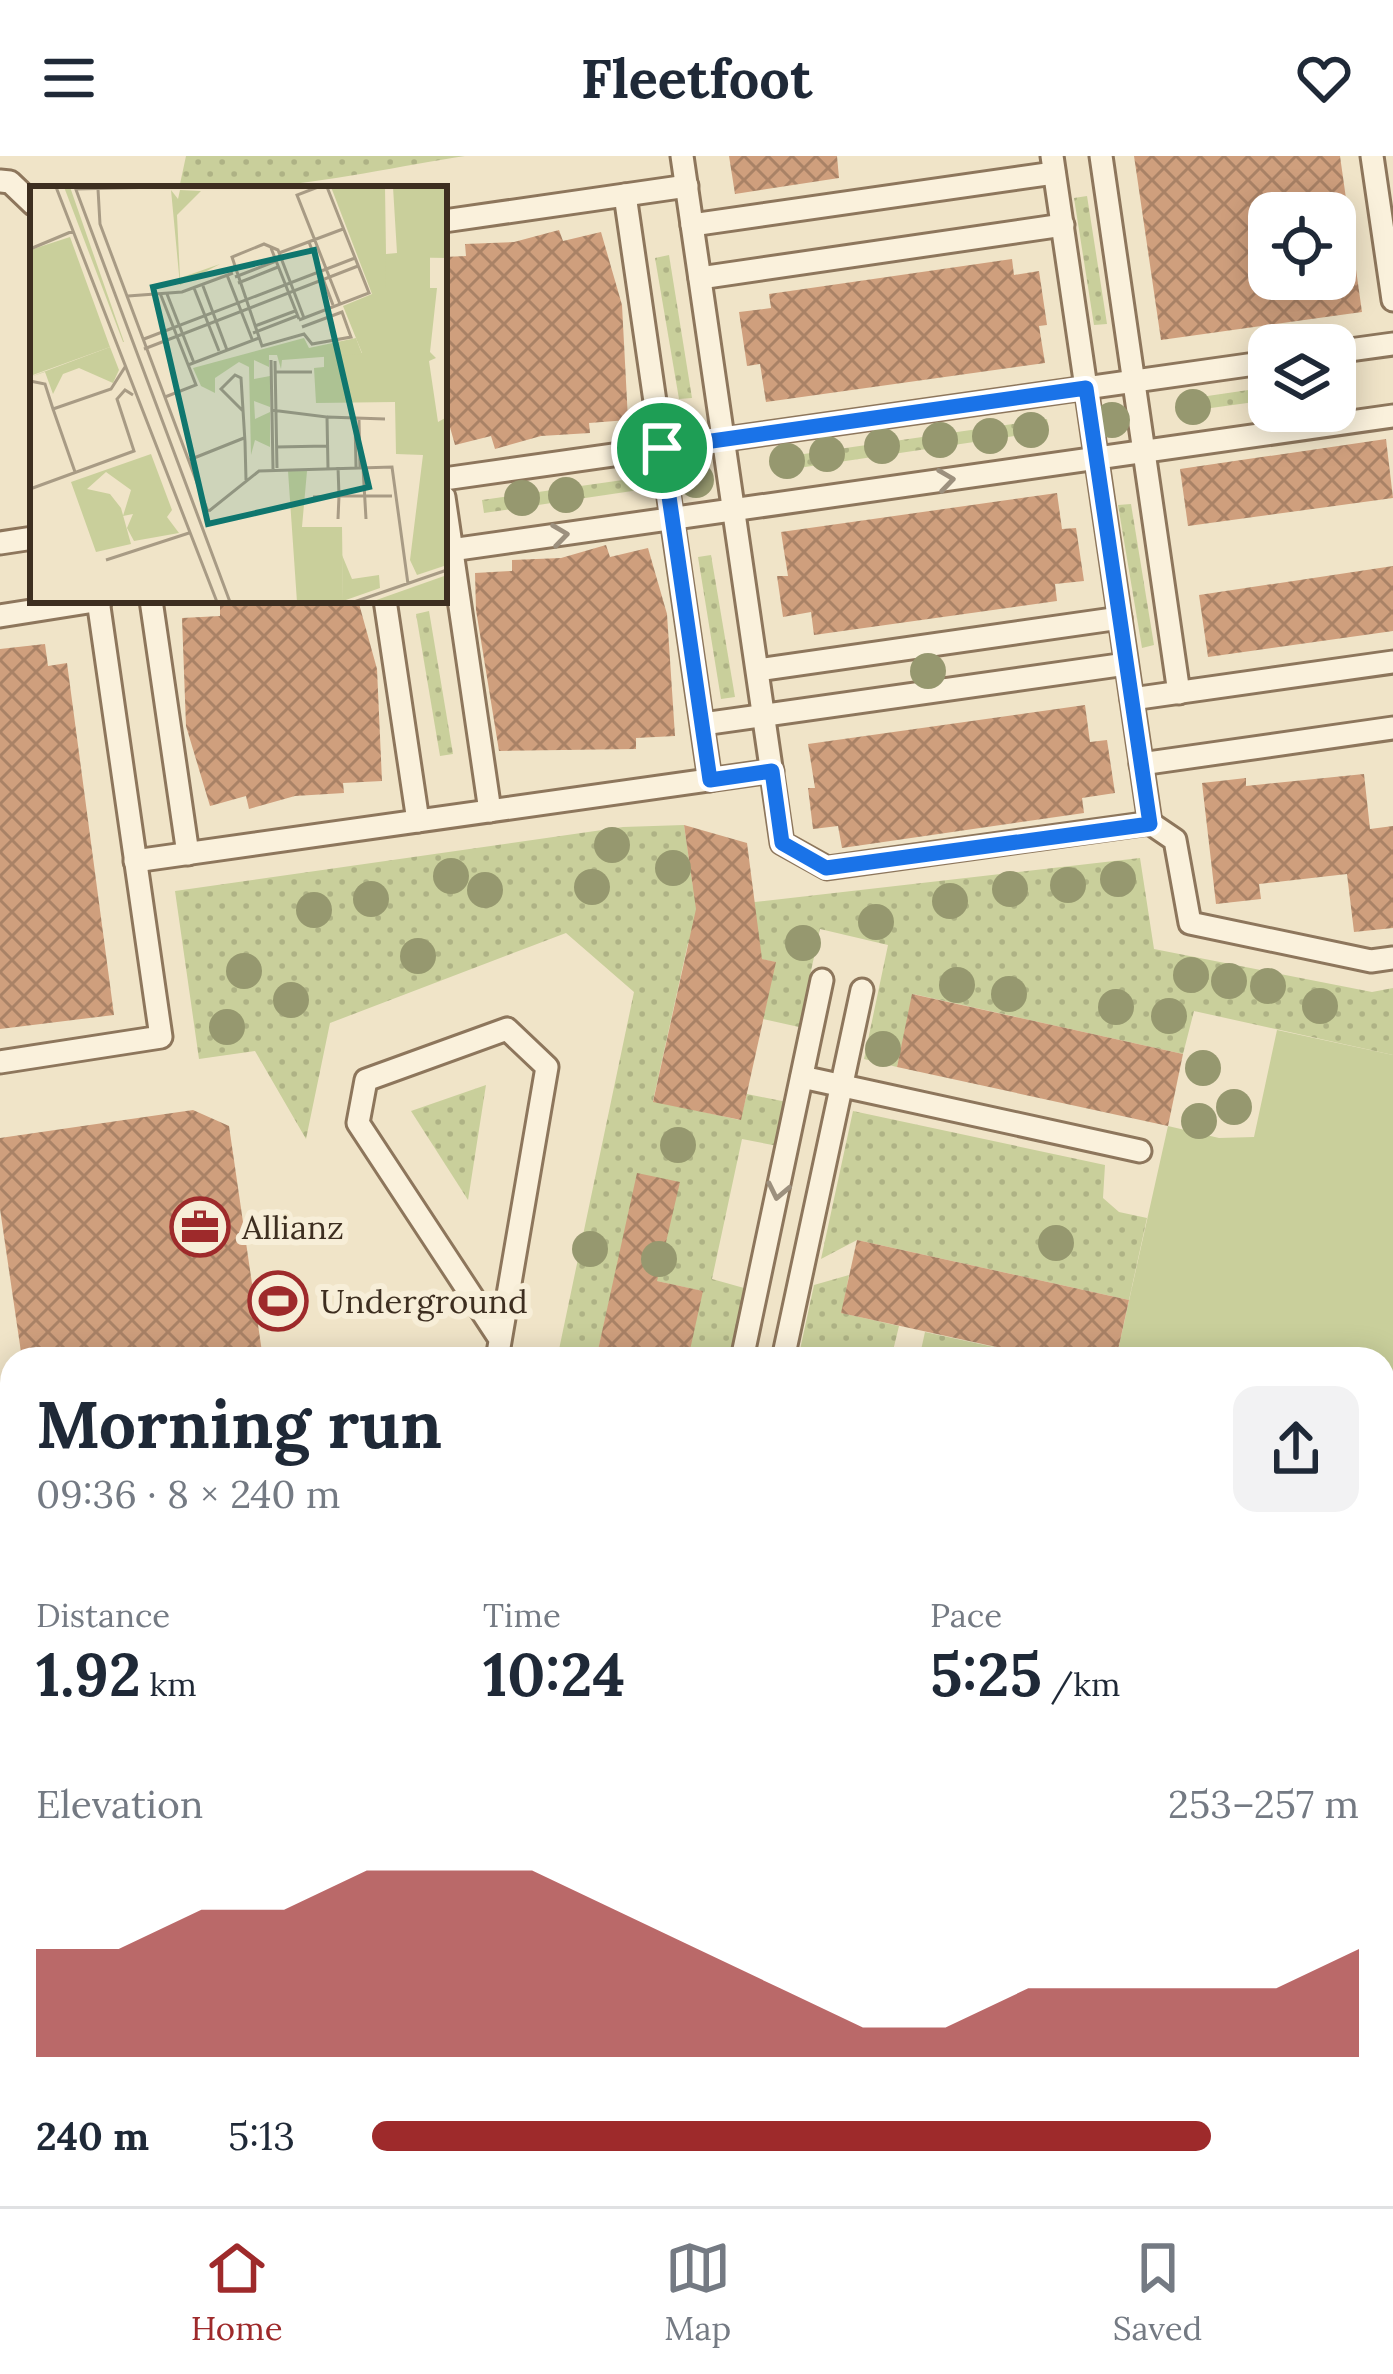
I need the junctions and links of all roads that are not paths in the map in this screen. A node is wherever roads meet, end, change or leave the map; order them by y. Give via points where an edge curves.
1 (682, 156) edge
2 (1101, 156) edge
3 (1372, 156) edge
4 (1053, 165) edge
5 (0, 181) edge
6 (686, 186) junction
7 (626, 195) junction
8 (30, 201) edge
9 (447, 221) edge
10 (692, 225) junction
11 (1063, 225) junction
12 (700, 278) junction
13 (1393, 300) edge
14 (1393, 344) edge
15 (1356, 349) edge
16 (1248, 365) edge
17 (1134, 381) junction
18 (1086, 388) junction
19 (1393, 416) edge
20 (724, 440) junction
21 (662, 448) junction
22 (1144, 452) junction
23 (1096, 458) junction
24 (447, 479) edge
25 (734, 510) junction
26 (673, 519) junction
27 (30, 538) edge
28 (0, 543) edge
29 (448, 551) edge
30 (80, 603) edge
31 (99, 603) edge
32 (151, 603) edge
33 (386, 603) edge
34 (0, 616) edge
35 (1120, 618) junction
36 (1393, 662) edge
37 (1126, 664) junction
38 (758, 670) junction
39 (1179, 693) junction
40 (1132, 699) junction
41 (764, 715) junction
42 (703, 724) junction
43 (1393, 728) edge
44 (1141, 764) junction
45 (772, 771) junction
46 (710, 780) junction
47 (490, 811) junction
48 (418, 821) junction
49 (1150, 824) junction
50 (188, 854) junction
51 (136, 861) junction
52 (1393, 958) edge
53 (823, 980) dead end
54 (862, 990) dead end
55 (0, 1062) edge
56 (802, 1077) junction
57 (843, 1086) junction
58 (1140, 1151) dead end
59 (498, 1347) edge
60 (499, 1347) edge
61 (745, 1347) edge
62 (786, 1347) edge

1 - 6 lane
2 - 17 lane
3 - 13 lane
4 - 10 lane
4 - 11 lane
5 - 8 lane
6 - 7 lane
6 - 10 lane
7 - 9 lane
7 - 21 lane
10 - 12 lane
11 - 12 lane
11 - 18 lane
12 - 20 lane
14 - 15 lane
16 - 17 lane
17 - 18 lane
17 - 22 lane
18 - 20 lane
18 - 23 lane
19 - 22 lane
20 - 21 lane
20 - 25 lane
21 - 24 lane
21 - 26 lane
22 - 23 lane
22 - 39 lane
25 -> 23 lane
23 - 35 lane
25 - 26 lane
25 - 38 lane
29 -> 26 lane
26 - 42 lane
27 - 28 lane
29 - 47 lane
30 - 34 lane
31 - 51 lane
32 - 50 lane
33 - 48 lane
35 - 37 lane
35 - 38 lane
36 - 39 lane
37 - 40 lane
37 - 41 lane
38 - 41 lane
39 - 40 lane
40 - 44 lane
41 - 42 lane
41 - 45 lane
42 - 46 lane
43 - 44 lane
44 - 49 lane
45 - 46 lane
45 - 49 lane via 782,843 826,868
46 - 47 lane
47 - 48 lane
48 - 50 lane
49 - 52 lane via 1175,840 1190,923 1371,961
50 - 51 lane
51 - 55 lane via 161,1037
53 - 56 lane
54 - 57 lane
56 - 57 lane
56 -> 61 lane
57 - 58 lane
57 - 62 lane
59 - 60 lane via 358,1123 366,1079 507,1029 547,1067

